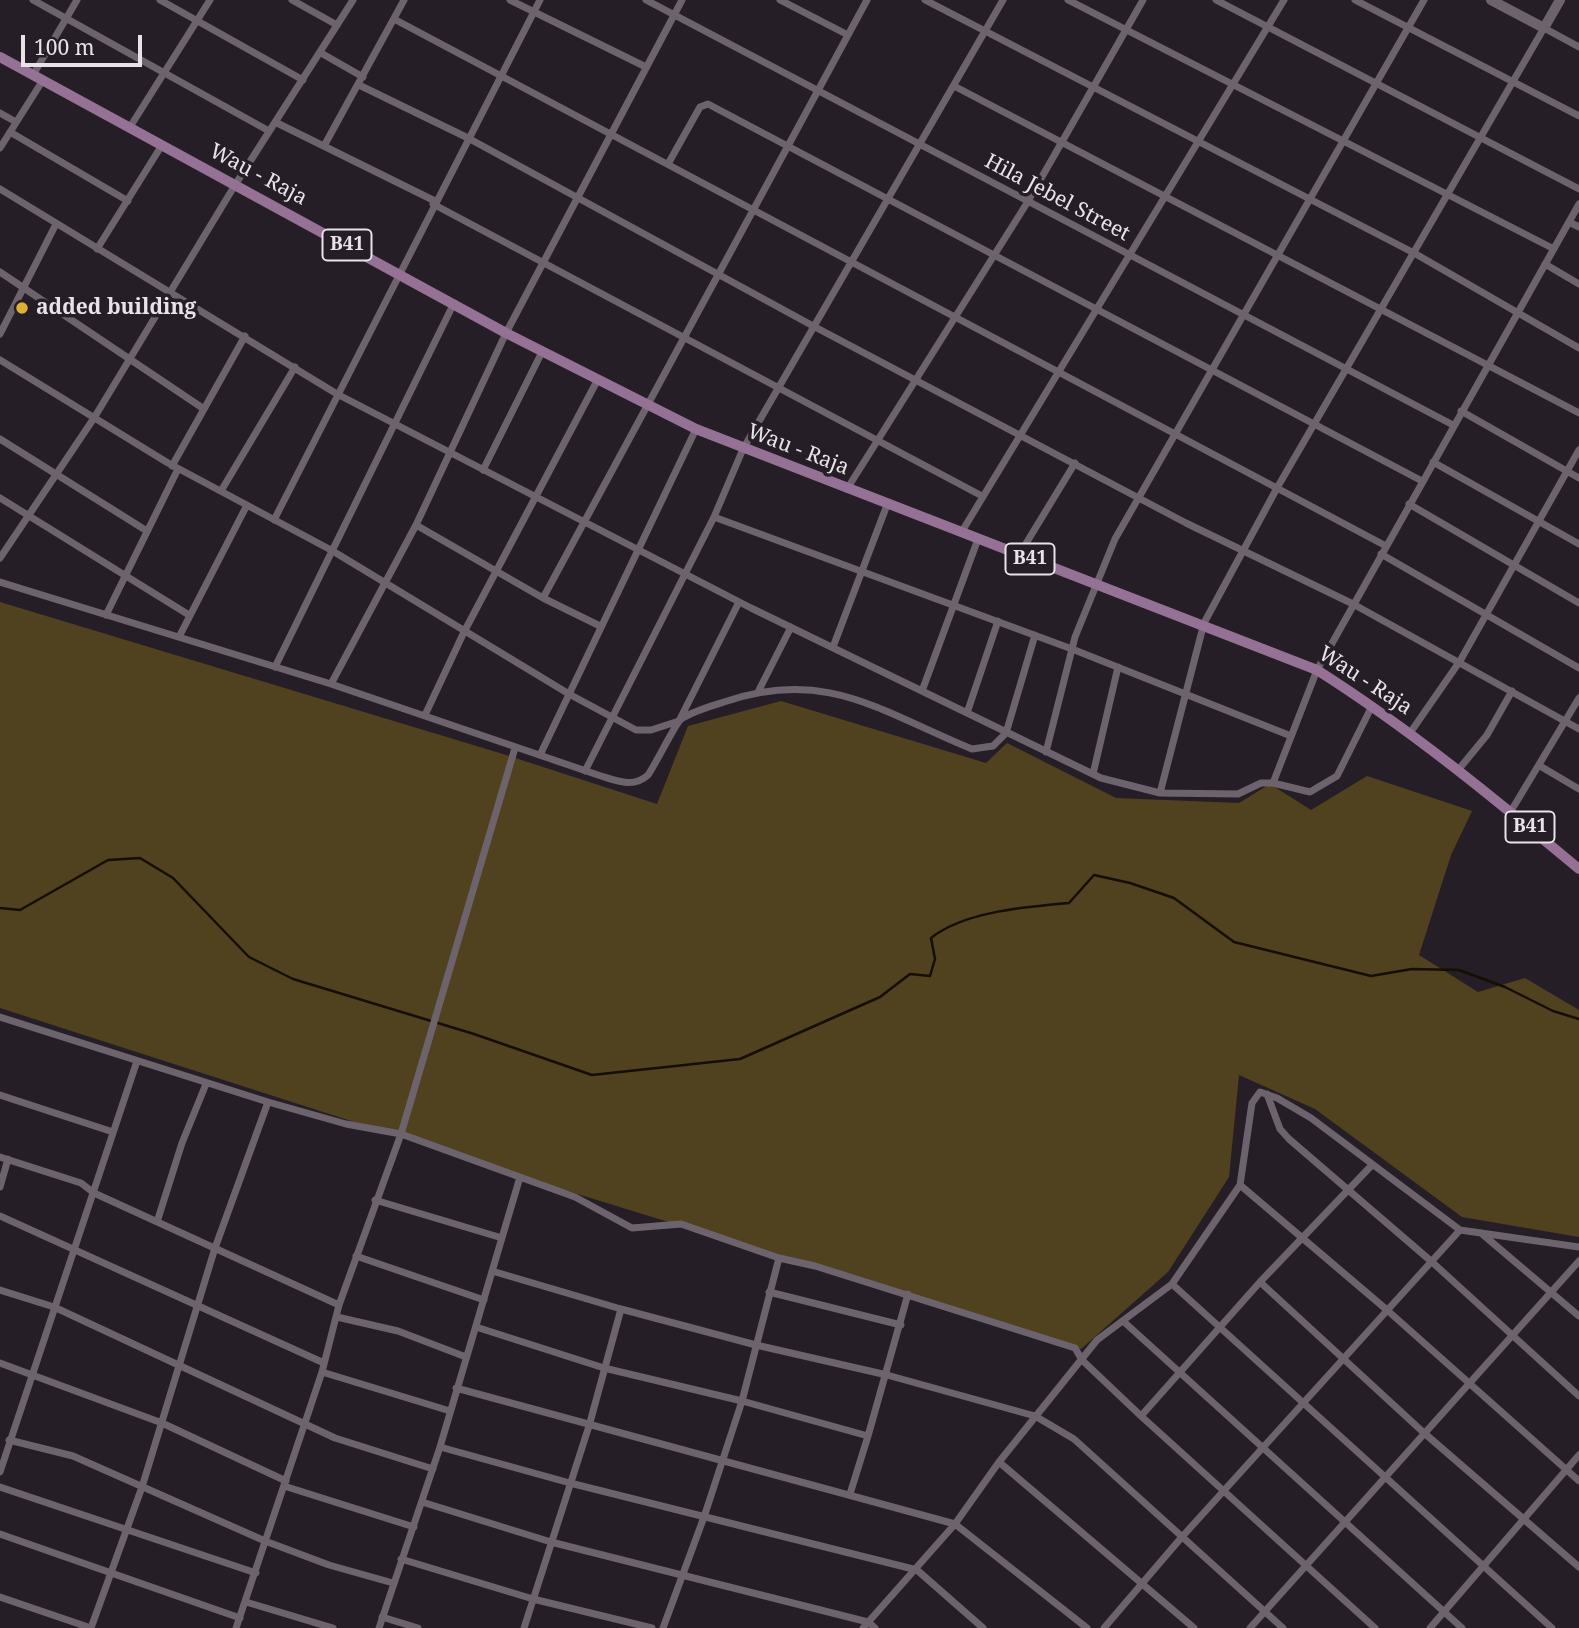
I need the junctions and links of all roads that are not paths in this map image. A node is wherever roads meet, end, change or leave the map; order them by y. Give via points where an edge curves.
1 (33, 0) edge
2 (77, 0) edge
3 (160, 0) edge
4 (210, 0) edge
5 (292, 0) edge
6 (353, 0) edge
7 (404, 0) edge
8 (510, 0) edge
9 (540, 0) edge
10 (646, 0) edge
11 (682, 0) edge
12 (780, 0) edge
13 (867, 0) edge
14 (925, 0) edge
15 (1003, 0) edge
16 (1068, 0) edge
17 (1143, 0) edge
18 (1216, 0) edge
19 (1284, 0) edge
20 (1355, 0) edge
21 (1424, 0) edge
22 (1491, 0) edge
23 (1560, 0) edge
24 (534, 13) junction
25 (674, 14) junction
26 (65, 19) junction
27 (394, 19) junction
28 (197, 21) junction
29 (337, 25) junction
30 (1268, 27) junction
31 (1408, 27) junction
32 (1544, 28) junction
33 (1125, 29) junction
34 (985, 31) junction
35 (848, 35) junction
36 (1579, 47) edge
37 (321, 53) junction
38 (0, 57) edge
39 (646, 67) junction
40 (163, 73) junction
41 (502, 74) junction
42 (38, 77) junction
43 (303, 80) junction
44 (361, 81) junction
45 (1513, 82) junction
46 (1376, 84) junction
47 (1233, 85) junction
48 (954, 86) junction
49 (1093, 86) junction
50 (817, 91) junction
51 (0, 113) edge
52 (1579, 116) edge
53 (16, 122) junction
54 (275, 122) junction
55 (130, 127) junction
56 (269, 131) junction
57 (10, 132) junction
58 (611, 133) junction
59 (468, 138) junction
60 (1480, 138) junction
61 (1198, 141) junction
62 (1342, 141) junction
63 (1060, 144) junction
64 (162, 145) junction
65 (324, 146) junction
66 (920, 146) junction
67 (787, 147) junction
68 (0, 148) edge
69 (668, 164) junction
70 (235, 185) junction
71 (0, 189) edge
72 (1579, 190) edge
73 (1447, 195) junction
74 (577, 198) junction
75 (1163, 198) junction
76 (1309, 199) junction
77 (128, 201) junction
78 (888, 201) junction
79 (434, 203) junction
80 (1027, 203) junction
81 (1579, 204) edge
82 (754, 210) junction
83 (1569, 222) junction
84 (56, 225) junction
85 (1579, 227) edge
86 (1554, 249) junction
87 (97, 250) junction
88 (1413, 253) junction
89 (1128, 255) junction
90 (994, 256) junction
91 (1277, 256) junction
92 (543, 263) junction
93 (852, 264) junction
94 (1545, 264) junction
95 (0, 272) edge
96 (398, 272) junction
97 (719, 275) junction
98 (1579, 284) edge
99 (24, 288) junction
100 (172, 294) junction
101 (454, 303) junction
102 (1096, 309) junction
103 (1380, 310) junction
104 (1519, 311) junction
105 (1243, 315) junction
106 (955, 318) junction
107 (814, 327) junction
108 (506, 333) junction
109 (0, 334) edge
110 (245, 336) junction
111 (685, 338) junction
112 (1579, 348) edge
113 (542, 352) junction
114 (0, 360) edge
115 (129, 361) junction
116 (1487, 364) junction
117 (295, 367) junction
118 (1346, 369) junction
119 (1211, 370) junction
120 (1057, 372) junction
121 (916, 380) junction
122 (597, 381) junction
123 (779, 388) junction
124 (337, 394) junction
125 (648, 406) junction
126 (204, 410) junction
127 (1461, 411) junction
128 (1579, 413) edge
129 (94, 418) junction
130 (394, 424) junction
131 (1314, 424) junction
132 (1453, 425) junction
133 (696, 429) junction
134 (1019, 434) junction
135 (1174, 434) junction
136 (0, 439) edge
137 (878, 441) junction
138 (743, 449) junction
139 (1579, 450) edge
140 (449, 453) junction
141 (1433, 462) junction
142 (1074, 463) junction
143 (176, 467) junction
144 (483, 470) junction
145 (1567, 471) junction
146 (54, 474) junction
147 (1579, 478) edge
148 (1422, 481) junction
149 (1277, 488) junction
150 (847, 489) junction
151 (221, 491) junction
152 (982, 496) junction
153 (1139, 496) junction
154 (536, 497) junction
155 (0, 498) edge
156 (1409, 504) junction
157 (247, 505) junction
158 (887, 505) junction
159 (28, 515) junction
160 (714, 517) junction
161 (274, 520) junction
162 (585, 522) junction
163 (1538, 522) junction
164 (416, 525) junction
165 (147, 531) junction
166 (961, 533) junction
167 (978, 539) junction
168 (1579, 544) edge
169 (1386, 546) junction
170 (331, 550) junction
171 (639, 550) junction
172 (1242, 551) junction
173 (1381, 554) junction
174 (1019, 555) junction
175 (0, 558) edge
176 (1514, 565) junction
177 (497, 571) junction
178 (862, 572) junction
179 (684, 574) junction
180 (124, 577) junction
181 (0, 582) edge
182 (1095, 582) junction
183 (387, 584) junction
184 (543, 598) junction
185 (739, 602) junction
186 (1579, 603) edge
187 (954, 604) junction
188 (1353, 604) junction
189 (1486, 614) junction
190 (106, 615) junction
191 (189, 615) junction
192 (998, 621) junction
193 (1204, 623) junction
194 (600, 626) junction
195 (792, 628) junction
196 (464, 632) junction
197 (1035, 635) junction
198 (179, 636) junction
199 (833, 648) junction
200 (1072, 649) junction
201 (1460, 661) junction
202 (275, 667) junction
203 (1118, 667) junction
204 (1579, 668) edge
205 (1317, 670) junction
206 (331, 684) junction
207 (759, 690) junction
208 (922, 691) junction
209 (1513, 691) junction
210 (569, 694) junction
211 (1184, 694) junction
212 (1579, 698) edge
213 (1373, 705) junction
214 (967, 713) junction
215 (425, 715) junction
216 (614, 718) junction
217 (679, 720) junction
218 (1565, 721) junction
219 (1579, 729) edge
220 (1006, 733) junction
221 (1410, 733) junction
222 (1291, 736) junction
223 (515, 748) junction
224 (1046, 752) junction
225 (540, 755) junction
226 (1540, 766) junction
227 (1459, 769) junction
228 (585, 771) junction
229 (1093, 774) junction
230 (1273, 783) junction
231 (1579, 789) edge
232 (1160, 793) junction
233 (1511, 811) junction
234 (1579, 869) edge
235 (0, 1017) edge
236 (137, 1061) junction
237 (206, 1083) junction
238 (1267, 1094) junction
239 (0, 1095) edge
240 (268, 1102) junction
241 (114, 1132) junction
242 (401, 1134) junction
243 (4, 1158) edge
244 (1372, 1165) junction
245 (520, 1177) junction
246 (1240, 1185) junction
247 (0, 1186) edge
248 (1348, 1188) junction
249 (94, 1193) junction
250 (375, 1200) junction
251 (0, 1216) edge
252 (157, 1222) junction
253 (1460, 1230) junction
254 (1481, 1233) junction
255 (1303, 1236) junction
256 (502, 1238) junction
257 (1579, 1247) edge
258 (215, 1248) junction
259 (74, 1251) junction
260 (356, 1256) junction
261 (779, 1258) junction
262 (1579, 1261) edge
263 (1432, 1262) junction
264 (492, 1271) junction
265 (1260, 1282) junction
266 (1172, 1284) junction
267 (0, 1290) edge
268 (769, 1292) junction
269 (1552, 1293) junction
270 (908, 1294) junction
271 (484, 1300) junction
272 (339, 1305) junction
273 (54, 1307) junction
274 (198, 1307) junction
275 (621, 1309) junction
276 (1387, 1310) junction
277 (1579, 1316) edge
278 (337, 1317) junction
279 (1123, 1321) junction
280 (901, 1325) junction
281 (476, 1326) junction
282 (1219, 1328) junction
283 (1511, 1336) junction
284 (756, 1345) junction
285 (1344, 1356) junction
286 (466, 1357) junction
287 (1082, 1360) junction
288 (0, 1363) edge
289 (180, 1365) junction
290 (323, 1367) junction
291 (604, 1368) junction
292 (1179, 1372) junction
293 (31, 1374) junction
294 (887, 1375) junction
295 (1469, 1383) junction
296 (456, 1388) junction
297 (1579, 1396) edge
298 (742, 1401) junction
299 (1304, 1401) junction
300 (450, 1411) junction
301 (1035, 1416) junction
302 (1141, 1416) junction
303 (162, 1423) junction
304 (302, 1424) junction
305 (589, 1426) junction
306 (1423, 1432) junction
307 (868, 1436) junction
308 (9, 1440) junction
309 (440, 1447) junction
310 (1261, 1449) junction
311 (2, 1451) edge
312 (1579, 1455) edge
313 (723, 1460) junction
314 (999, 1462) junction
315 (433, 1469) junction
316 (1567, 1471) junction
317 (0, 1472) edge
318 (1387, 1476) junction
319 (1579, 1482) edge
320 (570, 1483) junction
321 (285, 1484) junction
322 (0, 1487) edge
323 (142, 1487) junction
324 (1224, 1493) junction
325 (850, 1494) junction
326 (422, 1502) junction
327 (704, 1517) junction
328 (1523, 1519) junction
329 (1345, 1522) junction
330 (955, 1524) junction
331 (414, 1527) junction
332 (126, 1529) junction
333 (0, 1534) edge
334 (1181, 1538) junction
335 (265, 1541) junction
336 (551, 1542) junction
337 (401, 1559) junction
338 (1484, 1564) junction
339 (1306, 1567) junction
340 (1579, 1567) edge
341 (917, 1570) junction
342 (110, 1572) junction
343 (256, 1573) junction
344 (683, 1576) junction
345 (393, 1583) junction
346 (1143, 1583) junction
347 (0, 1597) edge
348 (533, 1599) junction
349 (246, 1602) junction
350 (1443, 1611) junction
351 (1264, 1612) junction
352 (382, 1617) junction
353 (240, 1618) junction
354 (866, 1625) edge
355 (91, 1628) edge
356 (236, 1628) edge
357 (333, 1628) edge
358 (379, 1628) edge
359 (418, 1628) edge
360 (524, 1628) edge
361 (652, 1628) edge
362 (663, 1628) edge
363 (876, 1628) edge
364 (983, 1628) edge
365 (1087, 1628) edge
366 (1104, 1628) edge
367 (1194, 1628) edge
368 (1250, 1628) edge
369 (1283, 1628) edge
370 (1375, 1628) edge
371 (1430, 1628) edge
372 (1462, 1628) edge
373 (1552, 1628) edge

1 - 26 street
2 - 26 street
3 - 28 street
4 - 28 street
5 - 29 street
6 - 29 street
7 - 27 street
8 - 24 street
9 - 24 street
10 - 25 street, Hila Jebel Street
11 - 25 street
12 - 35 street
13 - 35 street
14 - 34 street
15 - 34 street
16 - 33 street
17 - 33 street
18 - 30 street
19 - 30 street
20 - 31 street
21 - 31 street
22 - 32 street
23 - 32 street
24 - 39 street
24 - 41 street
25 - 39 street
25 - 50 street, Hila Jebel Street
26 - 40 street
26 - 42 street
27 - 41 street
27 - 44 street
28 - 40 street
28 - 43 street
29 - 37 street
30 - 46 street
30 - 47 street
31 - 45 street
31 - 46 street
32 - 36 street
32 - 45 street
33 - 47 street
33 - 49 street
34 - 48 street
34 - 49 street
35 - 50 street
37 - 43 street
37 - 44 street
38 - 42 main road, Wau - Raja / B41
39 - 58 street
40 - 55 street
40 - 56 street
41 - 58 street
41 - 59 street
42 - 53 street
42 - 55 main road, Wau - Raja / B41
43 - 54 street
44 - 59 street
44 - 65 street
45 - 52 street
45 - 60 street
46 - 60 street
46 - 62 street
47 - 61 street
47 - 62 street
48 - 63 street
48 - 66 street
49 - 61 street
49 - 63 street
50 - 66 street, Hila Jebel Street
50 - 67 street
51 - 53 street
53 - 57 street
54 - 56 street
54 - 65 street
55 - 64 main road, Wau - Raja / B41
56 - 70 street
57 - 68 street
57 - 77 street
58 - 69 street
58 - 74 street
59 - 74 street
59 - 79 street
60 - 72 street
60 - 73 street
61 - 75 street
61 - 76 street
62 - 73 street
62 - 76 street
63 - 75 street
63 - 80 street
64 - 70 main road, Wau - Raja / B41
64 - 77 street
65 - 79 street
66 - 78 street
66 - 80 street, Hila Jebel Street
67 - 69 street via 704,104
67 - 78 street
67 - 82 street
69 - 82 street
70 - 96 main road, Wau - Raja / B41
70 - 100 street
71 - 84 street
73 - 86 street
73 - 88 street
74 - 92 street
74 - 97 street
75 - 89 street
75 - 91 street
76 - 88 street
76 - 91 street
77 - 87 street
78 - 90 street
78 - 93 street
79 - 92 street
79 - 96 street
80 - 89 street, Hila Jebel Street
80 - 90 street
81 - 83 street
82 - 93 street
82 - 97 street
83 - 85 street
83 - 86 street
84 - 87 street
84 - 99 street
86 - 94 street
87 - 100 street
88 - 103 street
88 - 104 street
89 - 102 street
89 - 105 street, Hila Jebel Street
90 - 102 street
90 - 106 street
91 - 103 street
91 - 105 street
92 - 108 street
92 - 111 street
93 - 106 street
93 - 107 street
94 - 98 street
94 - 104 street
95 - 99 street
96 - 101 main road, Wau - Raja / B41
96 - 124 street
97 - 107 street
97 - 111 street
99 - 109 street
99 - 115 street
100 - 110 street
100 - 115 street
101 - 108 main road, Wau - Raja / B41
101 - 130 street
102 - 119 street
102 - 120 street
103 - 116 street
103 - 118 street
104 - 112 street
104 - 116 street
105 - 118 street, Hila Jebel Street
105 - 119 street
106 - 120 street
106 - 121 street
107 - 121 street
107 - 123 street
108 - 113 main road, Wau - Raja / B41
108 - 140 street
110 - 117 street
110 - 126 street
111 - 123 street
111 - 125 street
113 - 122 main road, Wau - Raja / B41
113 - 144 street
114 - 129 street
115 - 126 street
115 - 129 street
116 - 127 street
116 - 128 street
117 - 124 street
117 - 151 street
118 - 131 street
118 - 132 street, Hila Jebel Street
119 - 131 street
119 - 135 street
120 - 134 street
120 - 135 street
121 - 134 street
121 - 137 street
122 - 125 main road, Wau - Raja / B41
122 - 154 street
123 - 137 street
123 - 138 street
124 - 130 street
124 - 161 street
125 - 133 main road, Wau - Raja / B41
125 - 162 street
126 - 143 street
127 - 132 street
127 - 145 street
129 - 143 street
129 - 146 street
130 - 140 street
130 - 170 street
131 - 148 street
131 - 149 street
132 - 141 street
133 - 138 main road, Wau - Raja / B41
133 - 171 street
134 - 142 street
134 - 152 street
135 - 149 street
135 - 153 street
136 - 146 street
137 - 150 street
137 - 152 street
138 - 150 main road, Wau - Raja / B41
138 - 160 street
139 - 145 street
140 - 144 street
140 - 164 street
141 - 148 street
141 - 163 street
142 - 153 street
142 - 174 street
143 - 151 street
143 - 165 street
144 - 154 street
145 - 147 street
145 - 163 street
146 - 159 street
146 - 165 street
148 - 156 street
149 - 169 street
149 - 172 street
150 - 158 main road, Wau - Raja / B41
151 - 157 street
152 - 166 street
153 - 172 street
153 - 182 street
154 - 162 street
154 - 177 street
155 - 159 street
156 - 169 street
156 - 176 street
157 - 161 street
157 - 191 street
158 - 166 main road, Wau - Raja / B41
158 - 178 street
159 - 175 street
159 - 180 street
160 - 178 street
160 - 179 street
161 - 170 street
162 - 171 street
162 - 184 street
163 - 168 street
163 - 176 street
164 - 177 street
164 - 183 street
165 - 180 street
166 - 167 main road, Wau - Raja / B41
167 - 174 main road, Wau - Raja / B41
167 - 187 street
169 - 173 street
170 - 183 street
170 - 202 street
171 - 179 street
171 - 194 street
172 - 188 street
172 - 193 street
173 - 188 street
173 - 189 street
174 - 182 main road, Wau - Raja / B41
176 - 186 street
176 - 189 street
177 - 184 street
177 - 196 street
178 - 187 street
178 - 199 street
179 - 185 street
179 - 216 street
180 - 190 street
180 - 191 street
181 - 190 street
182 - 193 main road, Wau - Raja / B41
182 - 200 street
183 - 196 street
183 - 206 street
184 - 194 street
185 - 195 street
185 - 217 street
187 - 192 street
187 - 208 street
188 - 201 street
188 - 205 street
189 - 201 street
189 - 204 street
190 - 198 street
191 - 198 street
192 - 197 street
192 - 214 street
193 - 205 main road, Wau - Raja / B41
193 - 211 street
194 - 210 street
195 - 199 street
195 - 207 street
196 - 210 street
196 - 215 street
197 - 200 street
197 - 220 street
198 - 202 street
199 - 208 street
200 - 203 street
200 - 224 street
201 - 209 street
201 - 221 street
202 - 206 street
203 - 211 street
203 - 229 street
205 - 213 main road, Wau - Raja / B41
205 - 222 street
206 - 215 street
207 - 217 street
207 - 220 street via 789,687 853,699 972,749 993,746
208 - 214 street
209 - 218 street
209 - 227 street via 1487,735
210 - 216 street
210 - 225 street
211 - 222 street
211 - 232 street
212 - 218 street
213 - 221 main road, Wau - Raja / B41
213 - 230 street via 1337,776 1310,792
214 - 220 street
215 - 223 street
216 - 217 street via 636,730 667,727
216 - 228 street
217 - 228 street via 641,781 618,781
218 - 219 street
218 - 226 street
220 - 224 street
221 - 227 main road, Wau - Raja / B41
222 - 230 street
223 - 225 street
223 - 242 street
224 - 229 street
225 - 228 street
226 - 231 street
226 - 233 street
227 - 233 main road, Wau - Raja / B41
229 - 232 street via 1129,788
230 - 232 street via 1261,783 1238,794
233 - 234 main road, Wau - Raja / B41
235 - 236 street
236 - 237 street
236 - 241 street
237 - 240 street
237 - 252 street
238 - 244 street via 1311,1118
238 - 246 street via 1260,1092 1251,1103
238 - 248 street via 1280,1129
239 - 241 street
240 - 242 street
240 - 258 street
241 - 249 street
242 - 245 street
242 - 250 street
243 - 247 street
243 - 249 street via 81,1183
244 - 248 street
244 - 253 street
245 - 256 street
245 - 261 street via 575,1197 632,1228 681,1224
246 - 255 street
246 - 266 street
248 - 255 street
248 - 263 street
249 - 252 street
249 - 259 street
250 - 256 street
250 - 260 street
251 - 259 street
252 - 258 street
253 - 254 street
253 - 263 street
254 - 257 street
254 - 269 street
255 - 265 street
255 - 276 street
256 - 264 street
258 - 272 street
258 - 274 street
259 - 273 street
259 - 274 street
260 - 271 street
260 - 272 street
261 - 268 street
261 - 270 street
262 - 269 street
263 - 276 street
263 - 283 street
264 - 271 street
264 - 275 street
265 - 282 street
265 - 285 street
266 - 279 street
266 - 282 street
267 - 273 street
268 - 280 street
268 - 284 street
269 - 277 street
269 - 283 street
270 - 280 street
270 - 287 street via 1075,1348
271 - 281 street
272 - 278 street
273 - 289 street
273 - 293 street
274 - 289 street
274 - 290 street
275 - 284 street
275 - 291 street
276 - 285 street
276 - 295 street
278 - 286 street via 398,1331
278 - 290 street
279 - 287 street via 1097,1340
279 - 292 street
280 - 294 street
281 - 286 street
281 - 291 street
282 - 292 street
282 - 299 street
283 - 295 street
283 - 297 street
284 - 294 street
284 - 298 street
285 - 299 street
285 - 306 street
286 - 296 street
287 - 301 street
287 - 302 street
288 - 293 street
289 - 303 street
289 - 304 street
290 - 300 street
290 - 304 street
291 - 298 street
291 - 305 street
292 - 302 street
292 - 310 street
293 - 303 street
293 - 308 street
294 - 301 street
294 - 307 street
295 - 306 street
295 - 316 street
296 - 300 street
296 - 305 street
298 - 307 street
298 - 313 street
299 - 310 street
299 - 318 street
300 - 309 street
301 - 314 street
301 - 334 street via 1074,1439
302 - 324 street
303 - 321 street
303 - 323 street
304 - 315 street
304 - 321 street
305 - 313 street
305 - 320 street
306 - 318 street
306 - 328 street
307 - 325 street
308 - 311 street
308 - 323 street via 73,1456
309 - 315 street
309 - 320 street
310 - 324 street
310 - 329 street
311 - 317 street
312 - 316 street
313 - 325 street
313 - 327 street
314 - 330 street
314 - 346 street
315 - 326 street
316 - 319 street
316 - 328 street
318 - 329 street
318 - 338 street
320 - 327 street
320 - 336 street
321 - 331 street
321 - 335 street
322 - 332 street
323 - 332 street
323 - 335 street
324 - 334 street
324 - 339 street
325 - 330 street
326 - 331 street
326 - 336 street
327 - 341 street
327 - 344 street
328 - 338 street
328 - 340 street
329 - 339 street
329 - 350 street
330 - 341 street
330 - 365 street
331 - 337 street
332 - 342 street
332 - 343 street
333 - 342 street
334 - 346 street
334 - 351 street
335 - 343 street
335 - 345 street
336 - 344 street
336 - 348 street
337 - 345 street
337 - 348 street
338 - 350 street
338 - 373 street
339 - 351 street
339 - 370 street
341 - 354 street
341 - 364 street
342 - 353 street
342 - 355 street
343 - 349 street
344 - 354 street
344 - 362 street
345 - 352 street
346 - 366 street
346 - 367 street
347 - 355 street
348 - 360 street
348 - 361 street
349 - 353 street
349 - 357 street
350 - 371 street
350 - 372 street
351 - 368 street
351 - 369 street
352 - 358 street
352 - 359 street
353 - 356 street
354 - 363 street

